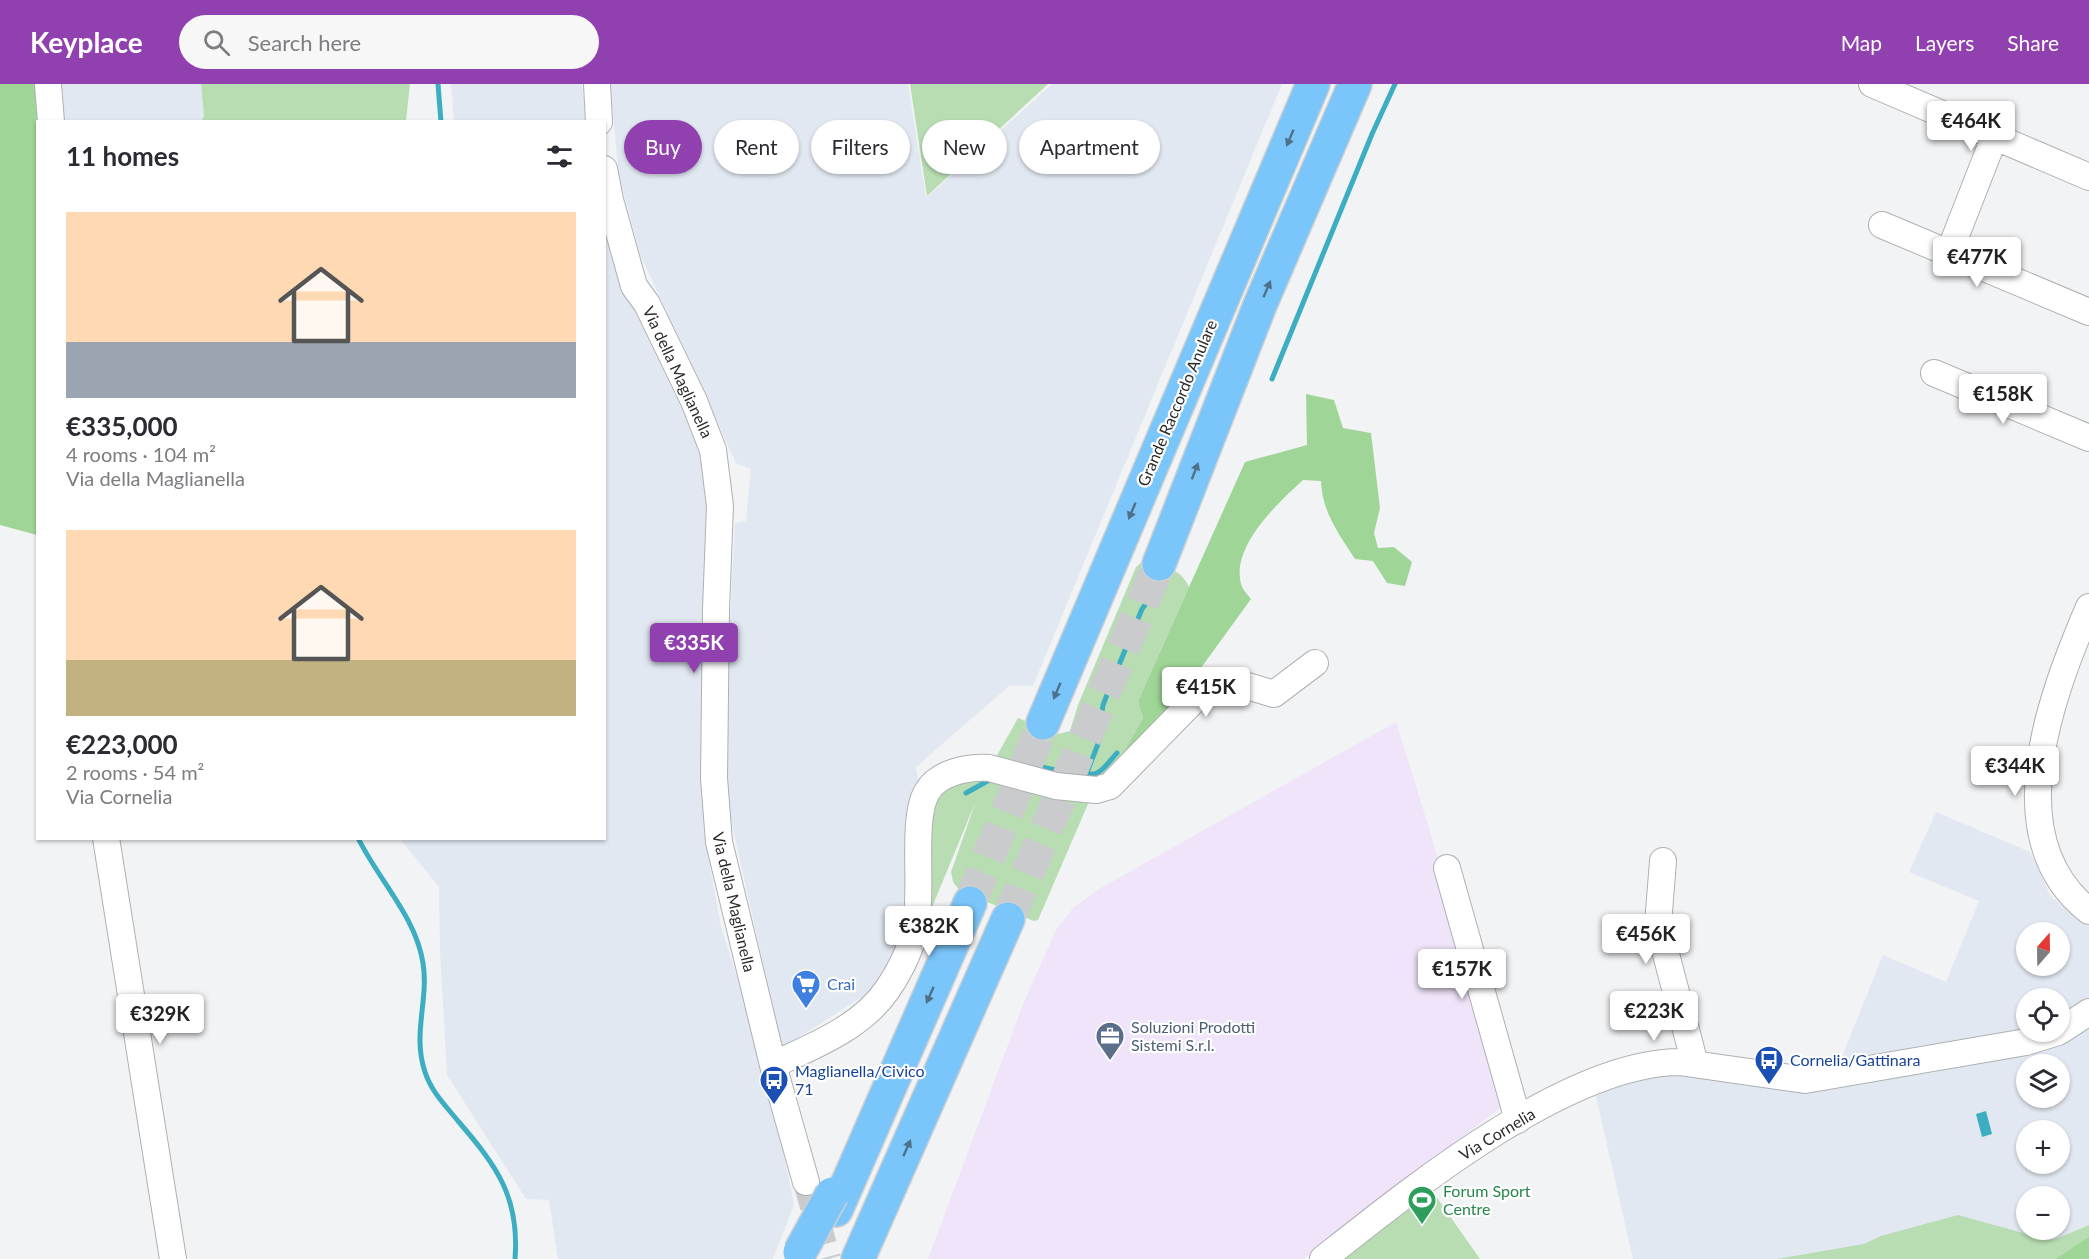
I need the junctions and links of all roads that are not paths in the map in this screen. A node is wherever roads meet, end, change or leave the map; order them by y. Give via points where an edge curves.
1 (48, 84) edge
2 (597, 84) edge
3 (1313, 84) edge
4 (1355, 84) edge
5 (1872, 84) edge
6 (51, 120) edge
7 (599, 120) edge
8 (1994, 138) junction
9 (2089, 177) edge
10 (606, 179) edge
11 (1882, 225) dead end
12 (1949, 253) junction
13 (2089, 312) edge
14 (1934, 373) dead end
15 (2089, 438) edge
16 (1159, 564) tunnel mouth
17 (2089, 607) edge
18 (1315, 663) dead end
19 (1043, 723) tunnel mouth
20 (106, 840) edge
21 (1663, 861) dead end
22 (1447, 868) dead end
23 (970, 903) tunnel mouth
24 (2089, 911) edge
25 (1008, 919) tunnel mouth
26 (2089, 1012) edge
27 (2070, 1025) edge
28 (2026, 1042) edge
29 (1695, 1064) junction
30 (773, 1065) junction
31 (1518, 1120) junction
32 (892, 1181) junction
33 (825, 1196) junction
34 (804, 1257) edge
35 (173, 1259) edge
36 (858, 1259) edge
37 (871, 1259) edge
38 (1323, 1259) edge

1 - 6 street
2 - 7 street
3 -> 19 highway, Grande Raccordo Anulare
16 -> 4 highway via 1260,305
5 - 8 street
8 - 9 street
8 - 12 street
10 - 30 street, Via della Maglianella via 634,286 681,373 713,450 720,506 716,817 729,892
11 - 12 street
12 - 13 street
14 - 15 street
17 - 24 street via 2056,696 2037,795 2043,846 2049,862 2063,885
18 - 30 street, bridge via 1274,694 1234,682 1211,688 1196,698 1110,786 1096,790 1056,786 988,768 948,774 927,792 920,813 916,924 908,951 886,991 855,1021
20 - 35 street
21 - 29 street via 1658,924
22 - 31 street
23 -> 33 highway via 880,1108
32 -> 25 highway
26 - 27 street, Via Cornelia
28 - 29 street, Via Cornelia via 1810,1080
29 - 31 street, Via Cornelia via 1664,1063 1608,1077
30 - 33 street, Via della Maglianella
31 - 38 street, Via Cornelia via 1474,1146
32 - 36 highway
32 - 37 highway
33 - 34 highway, bridge

